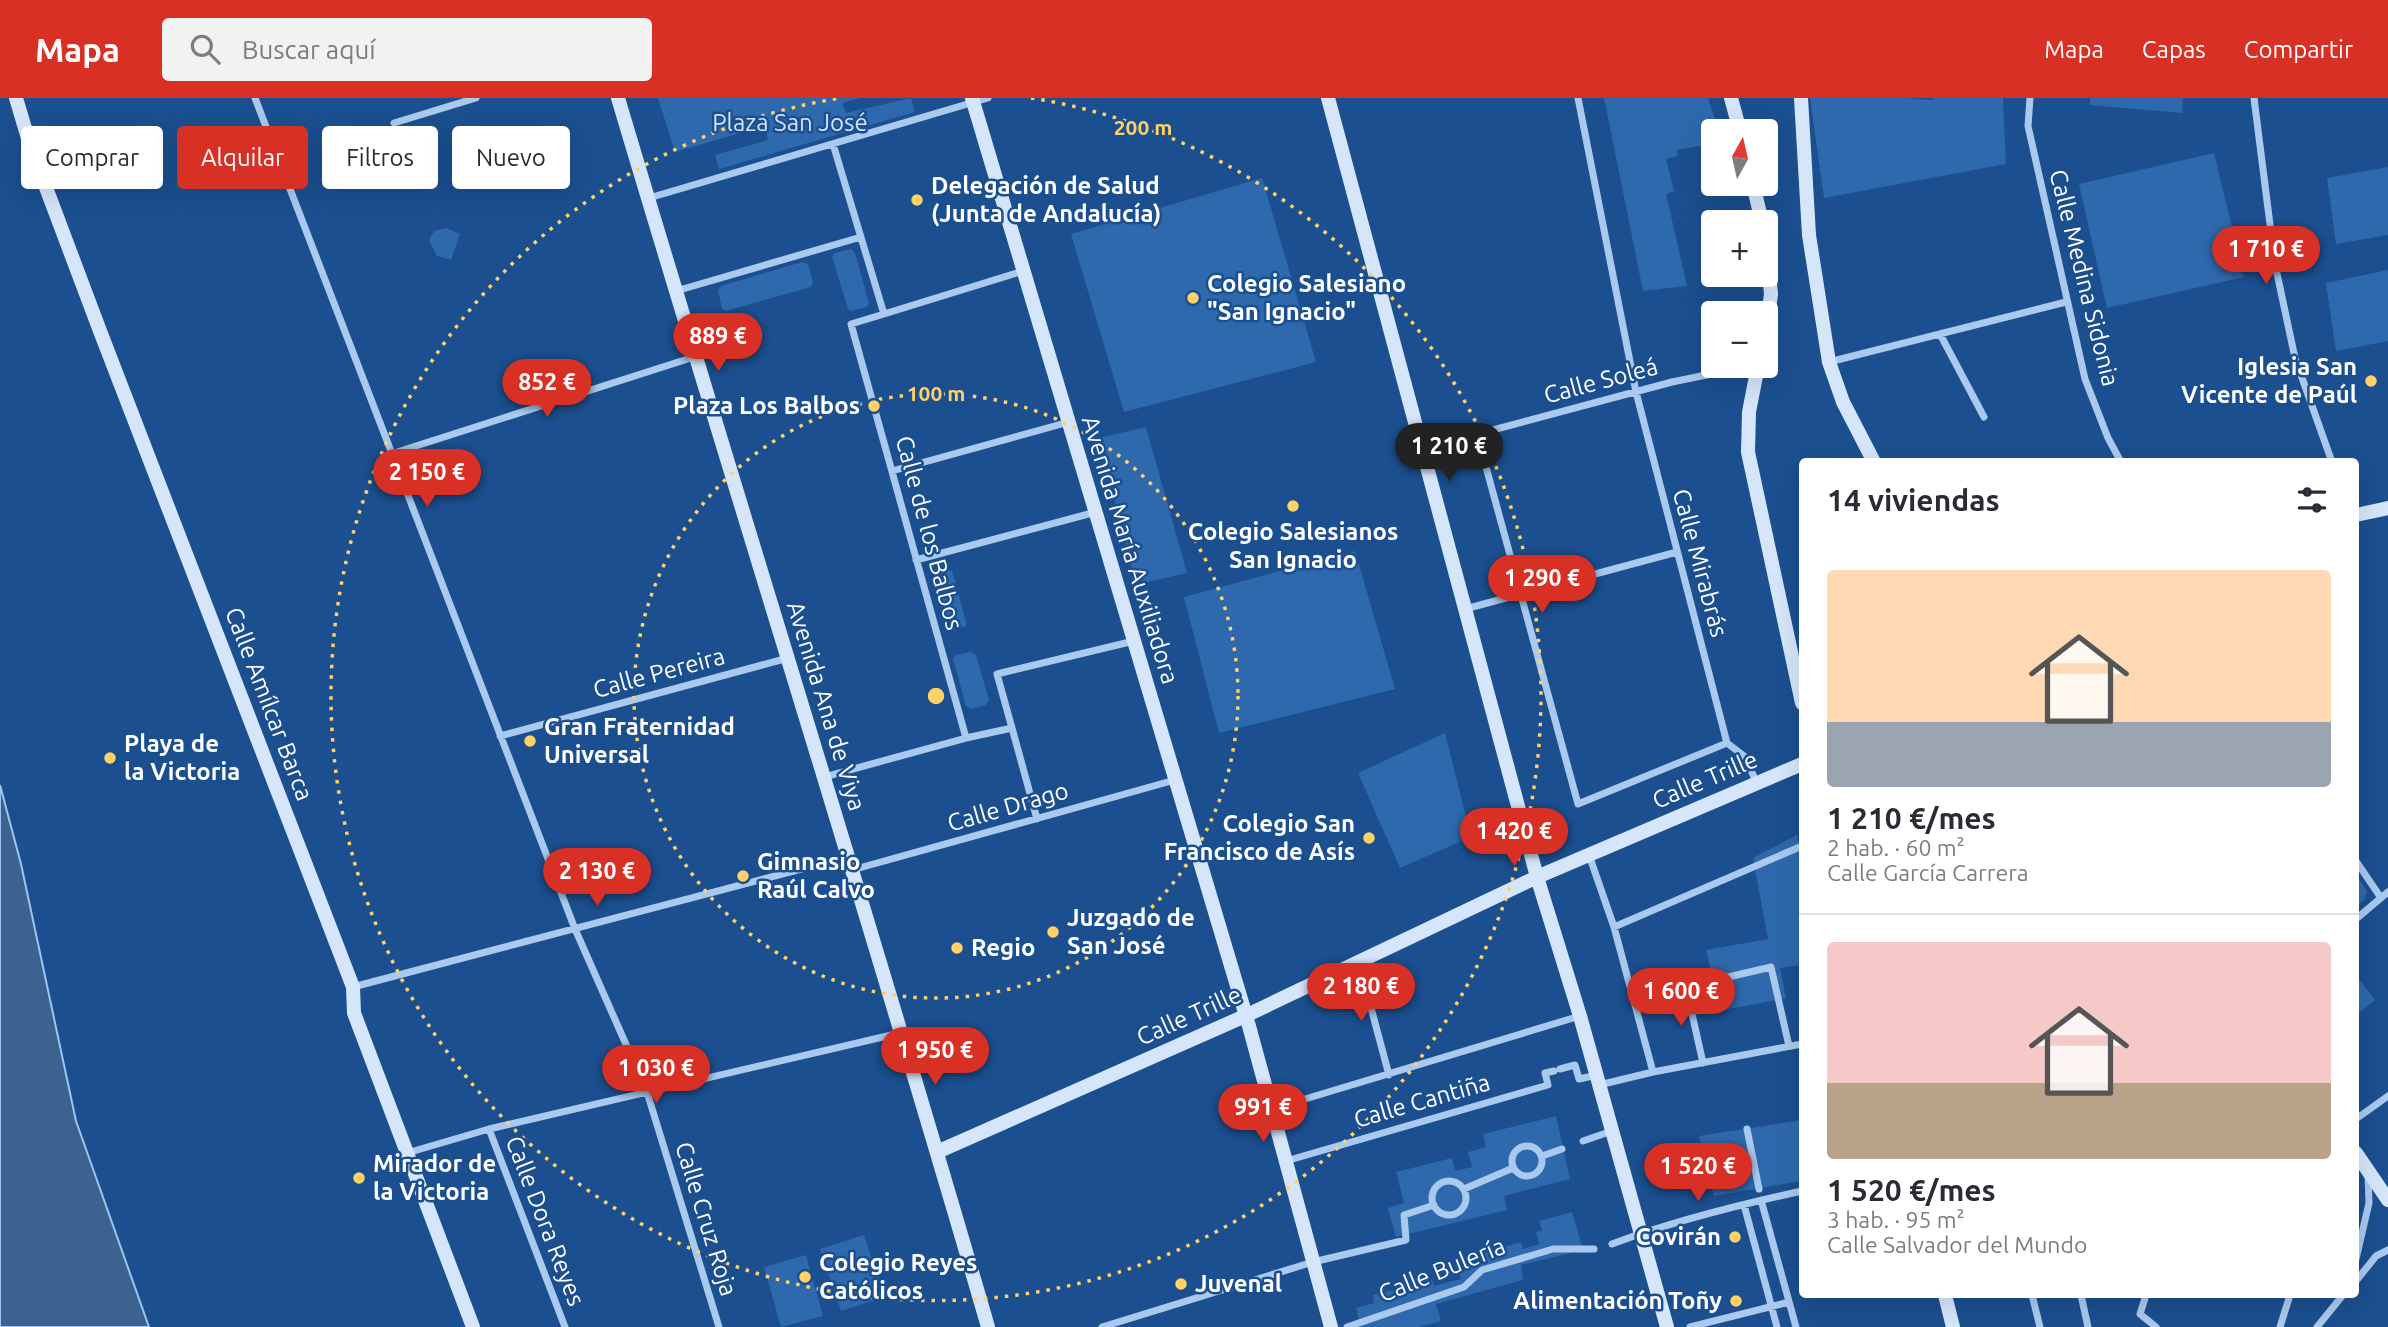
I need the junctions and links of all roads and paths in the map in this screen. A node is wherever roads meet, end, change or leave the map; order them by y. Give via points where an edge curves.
1 (16, 98) edge
2 (255, 98) edge
3 (476, 98) edge
4 (618, 98) edge
5 (988, 98) edge
6 (1328, 98) edge
7 (1578, 98) edge
8 (1731, 98) edge
9 (1801, 98) edge
10 (2030, 98) edge
11 (2254, 98) edge
12 (973, 100) edge
13 (1737, 119) edge
14 (394, 123) dead end
15 (833, 144) junction
16 (649, 198) junction
17 (861, 237) junction
18 (1024, 271) junction
19 (676, 291) junction
20 (2066, 302) junction
21 (884, 314) junction
22 (1940, 334) junction
23 (694, 357) junction
24 (1829, 362) junction
25 (1701, 377) edge
26 (1756, 378) edge
27 (1636, 392) junction
28 (1983, 418) dead end
29 (1069, 422) junction
30 (1477, 434) junction
31 (1422, 449) junction
32 (391, 454) junction
33 (1872, 458) edge
34 (2119, 458) edge
35 (2331, 458) edge
36 (892, 471) junction
37 (2388, 508) edge
38 (1096, 512) junction
39 (2359, 514) edge
40 (1677, 552) junction
41 (916, 560) junction
42 (1522, 593) junction
43 (1465, 609) junction
44 (1134, 641) junction
45 (788, 657) junction
46 (1799, 689) edge
47 (1012, 727) junction
48 (500, 736) junction
49 (966, 738) junction
50 (1727, 743) junction
51 (1799, 765) edge
52 (824, 777) junction
53 (1175, 780) junction
54 (1757, 783) junction
55 (1037, 818) junction
56 (1799, 847) edge
57 (1589, 854) junction
58 (849, 863) junction
59 (2359, 865) edge
60 (1536, 877) junction
61 (2384, 895) edge
62 (2359, 916) edge
63 (1614, 927) junction
64 (575, 929) junction
65 (1359, 963) junction
66 (353, 987) junction
67 (1686, 987) junction
68 (1635, 999) junction
69 (1245, 1016) junction
70 (1580, 1016) junction
71 (900, 1033) junction
72 (1799, 1044) edge
73 (1789, 1046) junction
74 (1703, 1063) junction
75 (1653, 1072) junction
76 (1389, 1075) junction
77 (1598, 1080) junction
78 (647, 1092) junction
79 (2388, 1096) edge
80 (1272, 1109) junction
81 (2359, 1117) edge
82 (489, 1129) junction
83 (1747, 1129) dead end
84 (1613, 1131) junction
85 (1583, 1141) dead end
86 (1562, 1149) dead end
87 (937, 1152) junction
88 (407, 1153) junction
89 (1542, 1156) junction
90 (2359, 1158) edge
91 (1286, 1161) junction
92 (1513, 1168) junction
93 (2368, 1172) junction
94 (1464, 1189) junction
95 (1759, 1189) dead end
96 (1799, 1192) edge
97 (1761, 1200) junction
98 (2388, 1200) edge
99 (1744, 1205) junction
100 (1434, 1206) junction
101 (1642, 1233) junction
102 (1612, 1244) dead end
103 (2359, 1246) edge
104 (1594, 1249) dead end
105 (2388, 1250) edge
106 (1313, 1262) junction
107 (2359, 1277) edge
108 (1946, 1298) edge
109 (2033, 1298) edge
110 (2082, 1298) edge
111 (2145, 1298) edge
112 (2289, 1298) edge
113 (2340, 1298) edge
114 (1789, 1302) junction
115 (1771, 1306) junction
116 (1793, 1326) edge
117 (473, 1327) edge
118 (565, 1327) edge
119 (719, 1327) edge
120 (988, 1327) edge
121 (1102, 1327) edge
122 (1331, 1327) edge
123 (1347, 1327) edge
124 (1667, 1327) edge
125 (1690, 1327) edge
126 (1777, 1327) edge
127 (1952, 1327) edge
128 (2040, 1327) edge
129 (2088, 1327) edge
130 (2156, 1327) edge
131 (2280, 1327) edge
132 (2317, 1327) edge

1 - 66 street, Calle Amílcar Barca via 30,145
2 - 32 street, Calle Cruz Roja
3 - 14 street
4 - 16 street, Avenida Ana de Viya
5 - 12 street
6 - 31 street
7 - 27 street, Calle Mirabrás
8 - 13 street
9 - 24 street via 1809,235
10 - 20 street, Calle Medina Sidonia via 2028,126
11 - 35 street via 2275,264 2295,358
12 - 15 street
12 - 18 street, Avenida María Auxiliadora
15 - 16 street
15 - 17 street
16 - 19 street, Avenida Ana de Viya
17 - 19 street
17 - 21 street
18 - 21 street
18 - 29 street, Avenida María Auxiliadora
19 - 23 street, Avenida Ana de Viya
20 - 22 street
20 - 34 street, Calle Medina Sidonia via 2085,379
21 - 36 street, Calle de los Balbos via 852,324
22 - 24 street
22 - 28 street
23 - 32 street
23 - 45 street, Avenida Ana de Viya
24 - 33 street via 1843,402
25 - 27 street, Calle Soleá
26 - 46 street via 1748,452
27 - 30 street, Calle Soleá
27 - 40 street, Calle Mirabrás
29 - 36 street
29 - 38 street, Avenida María Auxiliadora
30 - 31 street, Calle Soleá
30 - 42 street
31 - 43 street
32 - 48 street, Calle Cruz Roja
36 - 41 street, Calle de los Balbos
37 - 39 street
38 - 41 street
38 - 44 street, Avenida María Auxiliadora
40 - 42 street
40 - 50 street, Calle Mirabrás
41 - 49 street, Calle de los Balbos
42 - 43 street
42 - 50 street via 1578,804
43 - 60 street
44 - 47 street via 997,674
44 - 53 street, Avenida María Auxiliadora
45 - 48 street, Calle Pereira
45 - 52 street, Avenida Ana de Viya
47 - 49 street
47 - 55 street
48 - 64 street, Calle Cruz Roja
49 - 52 street
50 - 54 street via 1744,756
51 - 54 street, Calle Trille
52 - 58 street, Avenida Ana de Viya
53 - 55 street, Calle Drago
53 - 69 street, Avenida María Auxiliadora
54 - 57 street, Calle Trille
55 - 58 street, Calle Drago
56 - 63 street
57 - 60 street, Calle Trille
57 - 63 street
58 - 64 street, Calle Drago
58 - 71 street, Avenida Ana de Viya
59 - 61 street
60 - 65 street, Calle Trille
60 - 70 street
61 - 62 street
63 - 68 street
64 - 66 street, Calle Drago
64 - 78 street, Calle Cruz Roja
65 - 69 street, Calle Trille
65 - 76 street
66 - 88 street, Calle Amílcar Barca via 354,1013
67 - 68 street
67 - 73 street via 1771,967
67 - 74 street
68 - 75 street
69 - 80 street, Avenida María Auxiliadora
69 - 87 street, Calle Trille
70 - 76 street
70 - 77 street
71 - 78 street
71 - 87 street, Avenida Ana de Viya
72 - 73 street
73 - 74 street
74 - 75 street
75 - 77 street
76 - 80 street
77 - 84 street
77 - 91 street, Calle Cantiña via 1579,1079 1575,1065 1545,1073 1548,1085
78 - 82 street
78 - 119 street, Calle Cruz Roja
79 - 81 street
80 - 91 street, Avenida María Auxiliadora
82 - 88 street
82 - 118 street, Calle Dora Reyes
83 - 95 street
84 - 85 street
84 - 101 street
86 - 89 street
87 - 120 street, Avenida Ana de Viya
88 - 117 street, Calle Amílcar Barca
89 - 92 street via 1542,1166 1531,1176
89 - 92 street via 1535,1147 1521,1146 1511,1158
90 - 93 street
91 - 106 street, Avenida María Auxiliadora
92 - 94 street
93 - 98 street
93 - 103 street via 2369,1203
94 - 100 street via 1455,1182 1443,1182 1433,1195
94 - 100 street via 1466,1199 1457,1212 1447,1214
96 - 97 street
97 - 99 street
97 - 114 street
99 - 101 street
99 - 115 street
100 - 106 street via 1405,1215 1406,1240
101 - 102 street
101 - 124 street
104 - 123 street, Calle Bulería via 1553,1249 1482,1270 1464,1287
105 - 107 street via 2376,1256
106 - 121 street
106 - 122 street, Avenida María Auxiliadora
108 - 127 street
109 - 128 street
110 - 129 street
111 - 130 street via 2140,1314
112 - 131 street
113 - 132 street
114 - 115 street
114 - 116 street
115 - 125 street
115 - 126 street

